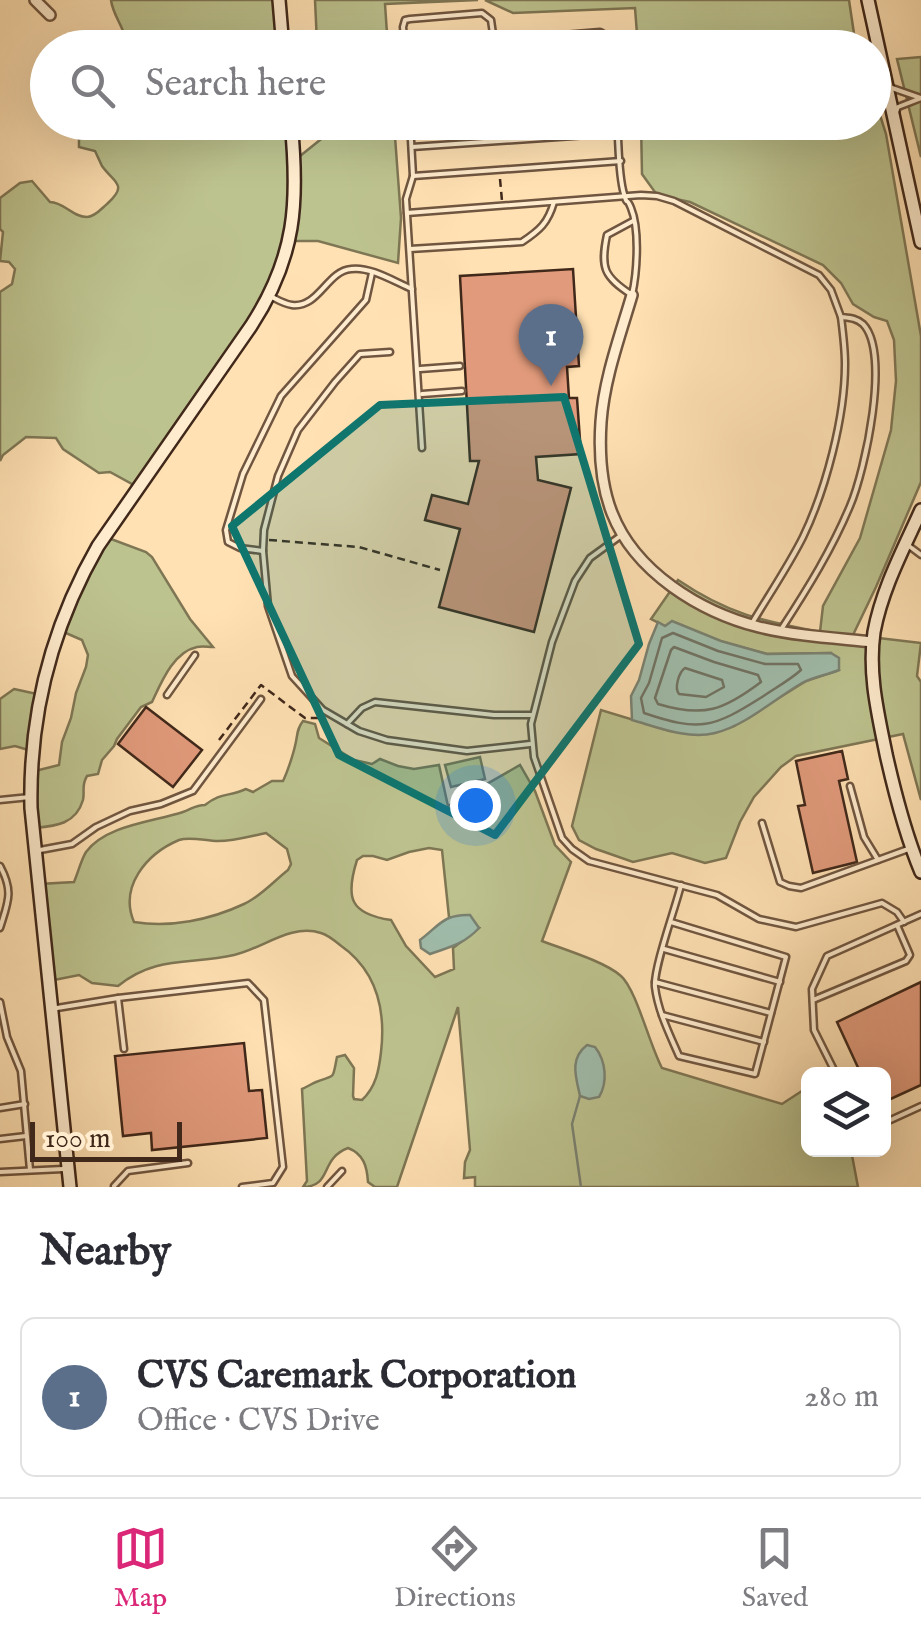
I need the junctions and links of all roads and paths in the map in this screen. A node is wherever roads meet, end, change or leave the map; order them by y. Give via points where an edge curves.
1 (35, 0) edge
2 (278, 0) edge
3 (868, 0) edge
4 (50, 15) dead end
5 (282, 30) edge
6 (403, 30) edge
7 (492, 30) edge
8 (874, 30) edge
9 (891, 86) edge
10 (891, 106) edge
11 (894, 119) junction
12 (292, 140) edge
13 (411, 140) edge
14 (515, 140) edge
15 (619, 140) edge
16 (412, 147) junction
17 (621, 161) junction
18 (414, 176) junction
19 (624, 197) junction
20 (554, 202) junction
21 (407, 213) junction
22 (634, 221) junction
23 (921, 242) edge
24 (410, 249) junction
25 (372, 273) junction
26 (412, 289) junction
27 (632, 295) junction
28 (270, 296) junction
29 (841, 317) junction
30 (390, 352) dead end
31 (460, 366) dead end
32 (418, 369) junction
33 (462, 391) dead end
34 (420, 394) junction
35 (422, 448) dead end
36 (921, 510) edge
37 (623, 534) junction
38 (263, 540) junction
39 (905, 544) junction
40 (263, 551) junction
41 (921, 555) edge
42 (440, 570) dead end
43 (751, 625) junction
44 (780, 631) junction
45 (873, 642) junction
46 (195, 656) dead end
47 (167, 695) dead end
48 (261, 699) dead end
49 (532, 714) junction
50 (338, 718) junction
51 (348, 724) junction
52 (219, 740) dead end
53 (532, 744) junction
54 (850, 786) dead end
55 (31, 797) junction
56 (0, 800) edge
57 (762, 822) dead end
58 (911, 848) junction
59 (36, 850) junction
60 (878, 860) junction
61 (0, 866) edge
62 (921, 872) edge
63 (682, 885) junction
64 (921, 914) edge
65 (671, 922) junction
66 (904, 922) junction
67 (897, 925) junction
68 (0, 928) edge
69 (664, 948) junction
70 (654, 982) junction
71 (780, 982) junction
72 (118, 998) junction
73 (812, 1000) junction
74 (0, 1002) edge
75 (52, 1009) junction
76 (772, 1014) junction
77 (662, 1015) junction
78 (764, 1042) junction
79 (124, 1049) dead end
80 (832, 1067) edge
81 (25, 1104) junction
82 (921, 1106) edge
83 (0, 1108) edge
84 (891, 1120) edge
85 (26, 1136) junction
86 (0, 1139) edge
87 (188, 1163) dead end
88 (68, 1169) junction
89 (30, 1170) junction
90 (342, 1171) dead end
91 (0, 1172) edge
92 (115, 1186) edge
93 (70, 1187) edge
94 (105, 1187) edge
95 (242, 1187) edge
96 (327, 1187) edge

1 - 4 street
2 - 5 street
3 - 8 street
6 - 7 lane via 410,18 482,13
9 - 11 lane via 921,98 898,107
10 - 11 street
11 - 23 street
12 - 28 street via 294,215
13 - 16 lane
14 - 16 lane
15 - 17 lane
16 - 18 lane
17 - 18 lane
17 - 19 lane
18 - 21 lane
19 - 20 lane
19 - 22 lane
19 - 29 lane via 674,201 819,275
20 - 21 lane
20 - 24 lane via 550,218 522,242
21 - 24 lane
22 - 27 lane
22 - 27 lane via 606,235 603,255 605,272
24 - 26 lane
25 - 26 lane
25 - 28 lane via 342,271 298,305
25 - 40 lane via 366,300 282,396 243,474 228,542
26 - 32 lane
27 - 37 street via 607,384 601,436 606,491
28 - 55 street via 78,583 42,687
29 - 43 lane via 841,415 825,474 801,540
29 - 44 lane via 866,326 875,363 865,457 822,566
30 - 38 lane via 360,354 298,430 278,476
31 - 32 lane
32 - 34 lane
33 - 34 lane
34 - 35 lane
36 - 39 street
37 - 43 street via 673,586
37 - 49 lane via 590,558 575,580
38 - 40 lane
38 - 42 path via 360,546
39 - 41 lane
39 - 45 street
40 - 50 lane via 268,606 292,676
43 - 44 street
44 - 45 street
45 - 58 street via 875,699
46 - 47 lane
48 - 59 lane via 193,791 130,811 66,846
49 - 51 lane via 375,702
49 - 53 lane
50 - 51 lane
50 - 52 path via 305,718 260,685
51 - 53 lane via 388,740 467,751
53 - 63 lane via 562,838 572,850
54 - 60 lane
55 - 56 lane
55 - 59 street
57 - 60 lane via 780,882 789,886 801,888
58 - 60 lane
58 - 62 street
59 - 75 street
61 - 68 lane via 10,900
63 - 65 lane
63 - 66 lane via 796,928 882,903
64 - 66 lane
65 - 69 lane
65 - 71 lane via 786,957
66 - 67 lane
67 - 73 lane via 827,956
67 - 73 lane via 910,955 906,962
69 - 70 lane
69 - 71 lane
70 - 76 lane
70 - 77 lane
71 - 76 lane
72 - 75 lane
72 - 79 lane
72 - 95 lane via 248,983 264,1000 284,1167 273,1183
73 - 80 lane via 814,1030
74 - 81 lane
75 - 88 street
76 - 78 lane
77 - 78 lane
77 - 78 lane via 679,1056 755,1074
81 - 83 lane
81 - 85 lane
82 - 84 lane
85 - 86 lane
85 - 89 lane
87 - 92 lane via 128,1172
88 - 89 lane
88 - 93 street
89 - 91 lane
90 - 96 lane
92 - 94 lane

